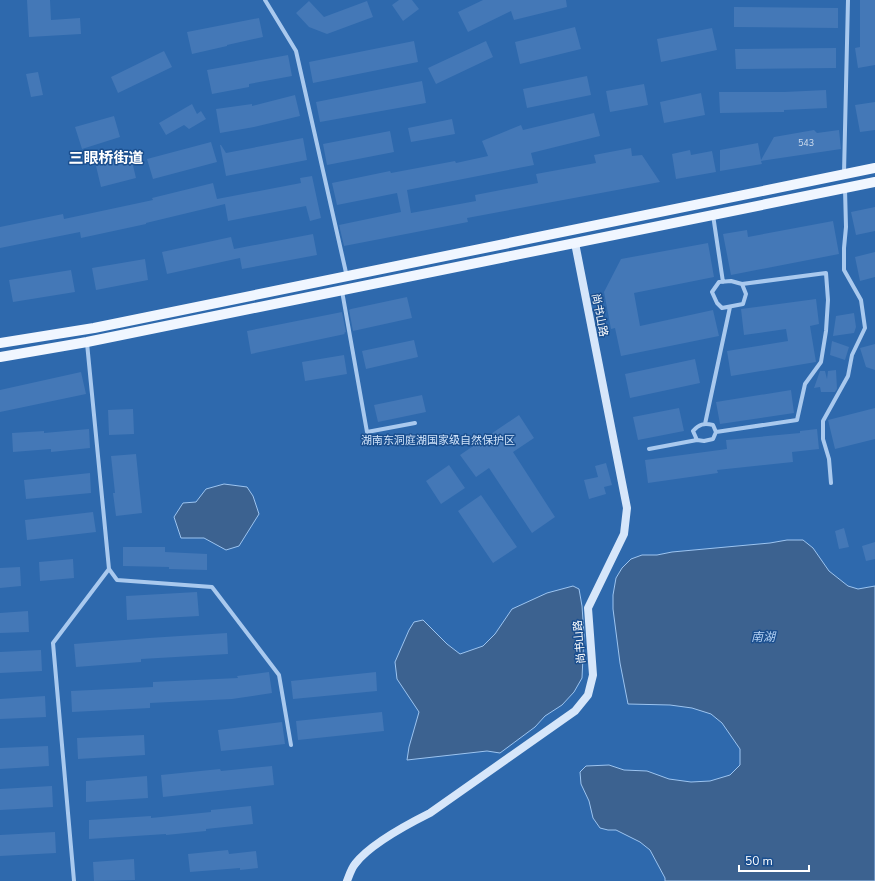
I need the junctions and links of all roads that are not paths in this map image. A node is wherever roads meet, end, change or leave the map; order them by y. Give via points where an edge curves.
1 (265, 0) edge
2 (848, 0) edge
3 (875, 168) edge
4 (844, 175) junction
5 (875, 182) edge
6 (846, 188) junction
7 (713, 215) junction
8 (575, 243) junction
9 (347, 277) junction
10 (723, 282) junction
11 (742, 284) junction
12 (342, 291) junction
13 (730, 307) junction
14 (86, 342) junction
15 (0, 343) edge
16 (0, 358) edge
17 (415, 422) dead end
18 (705, 424) junction
19 (716, 432) junction
20 (697, 440) junction
21 (650, 449) dead end
22 (831, 483) dead end
23 (109, 568) junction
24 (291, 745) dead end
25 (74, 881) edge
26 (347, 881) edge

1 - 9 street via 296,51
2 - 4 street
3 - 4 main road
4 - 9 main road
5 - 6 main road
6 - 7 main road
6 - 22 street via 844,270 860,300 865,328 852,355 848,376 823,421 823,440 829,459
7 - 8 main road
7 - 10 street
8 - 12 main road
8 - 26 street, 尚书山路 via 627,508 624,534 588,608 593,675 588,695 575,711 430,813 375,846 354,864
9 - 15 main road via 94,328
10 - 11 street
10 - 13 street via 719,282 712,292 722,308
11 - 13 street via 746,294 743,304
11 - 19 street via 826,272 828,300 821,362 805,384 797,420
12 - 14 main road
12 - 17 street via 367,432
13 - 18 street
14 - 16 main road
14 - 23 street
18 - 19 street via 713,425
18 - 20 street via 693,431
19 - 20 street via 713,439
20 - 21 street
23 - 24 street via 116,580 212,587 279,675
23 - 25 street via 53,644

